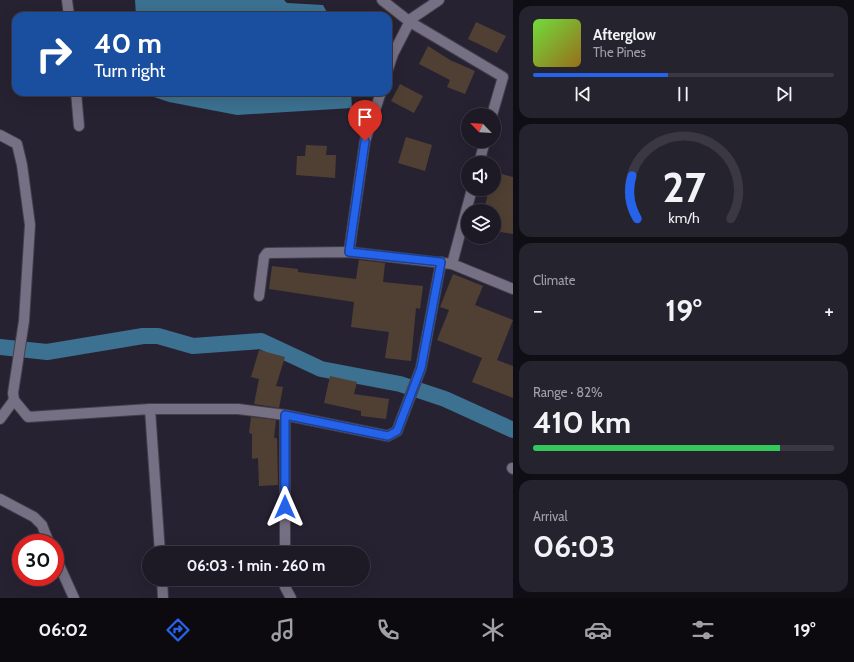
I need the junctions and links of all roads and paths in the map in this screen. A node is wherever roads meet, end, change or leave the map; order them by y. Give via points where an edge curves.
1 (67, 0) edge
2 (382, 0) edge
3 (439, 0) edge
4 (68, 12) edge
5 (410, 22) junction
6 (392, 57) edge
7 (76, 96) edge
8 (380, 96) edge
9 (494, 108) edge
10 (79, 126) dead end
11 (0, 135) edge
12 (470, 196) edge
13 (349, 252) junction
14 (441, 262) junction
15 (452, 264) junction
16 (513, 289) edge
17 (259, 296) dead end
18 (14, 400) junction
19 (150, 409) junction
20 (285, 415) junction
21 (0, 419) edge
22 (0, 499) edge
23 (46, 534) edge
24 (160, 546) edge
25 (285, 546) edge
26 (64, 576) edge
27 (162, 586) edge
28 (285, 586) edge
29 (74, 598) edge
30 (163, 598) edge
31 (291, 598) edge

1 - 4 street
2 - 5 street
3 - 5 street
5 - 6 street
5 - 9 street via 503,77
7 - 10 street
8 - 13 street via 365,141
11 - 18 street via 17,144 30,225 24,321 16,365
12 - 15 street
13 - 14 street
13 - 17 street via 267,253 264,257
14 - 15 street
14 - 20 street via 421,368 397,431 388,436
15 - 16 street
18 - 19 street via 28,417
18 - 21 street
19 - 20 street via 238,409
19 - 24 street
20 - 25 street
22 - 23 street via 34,517 42,525
26 - 29 street
27 - 30 street
28 - 31 street

